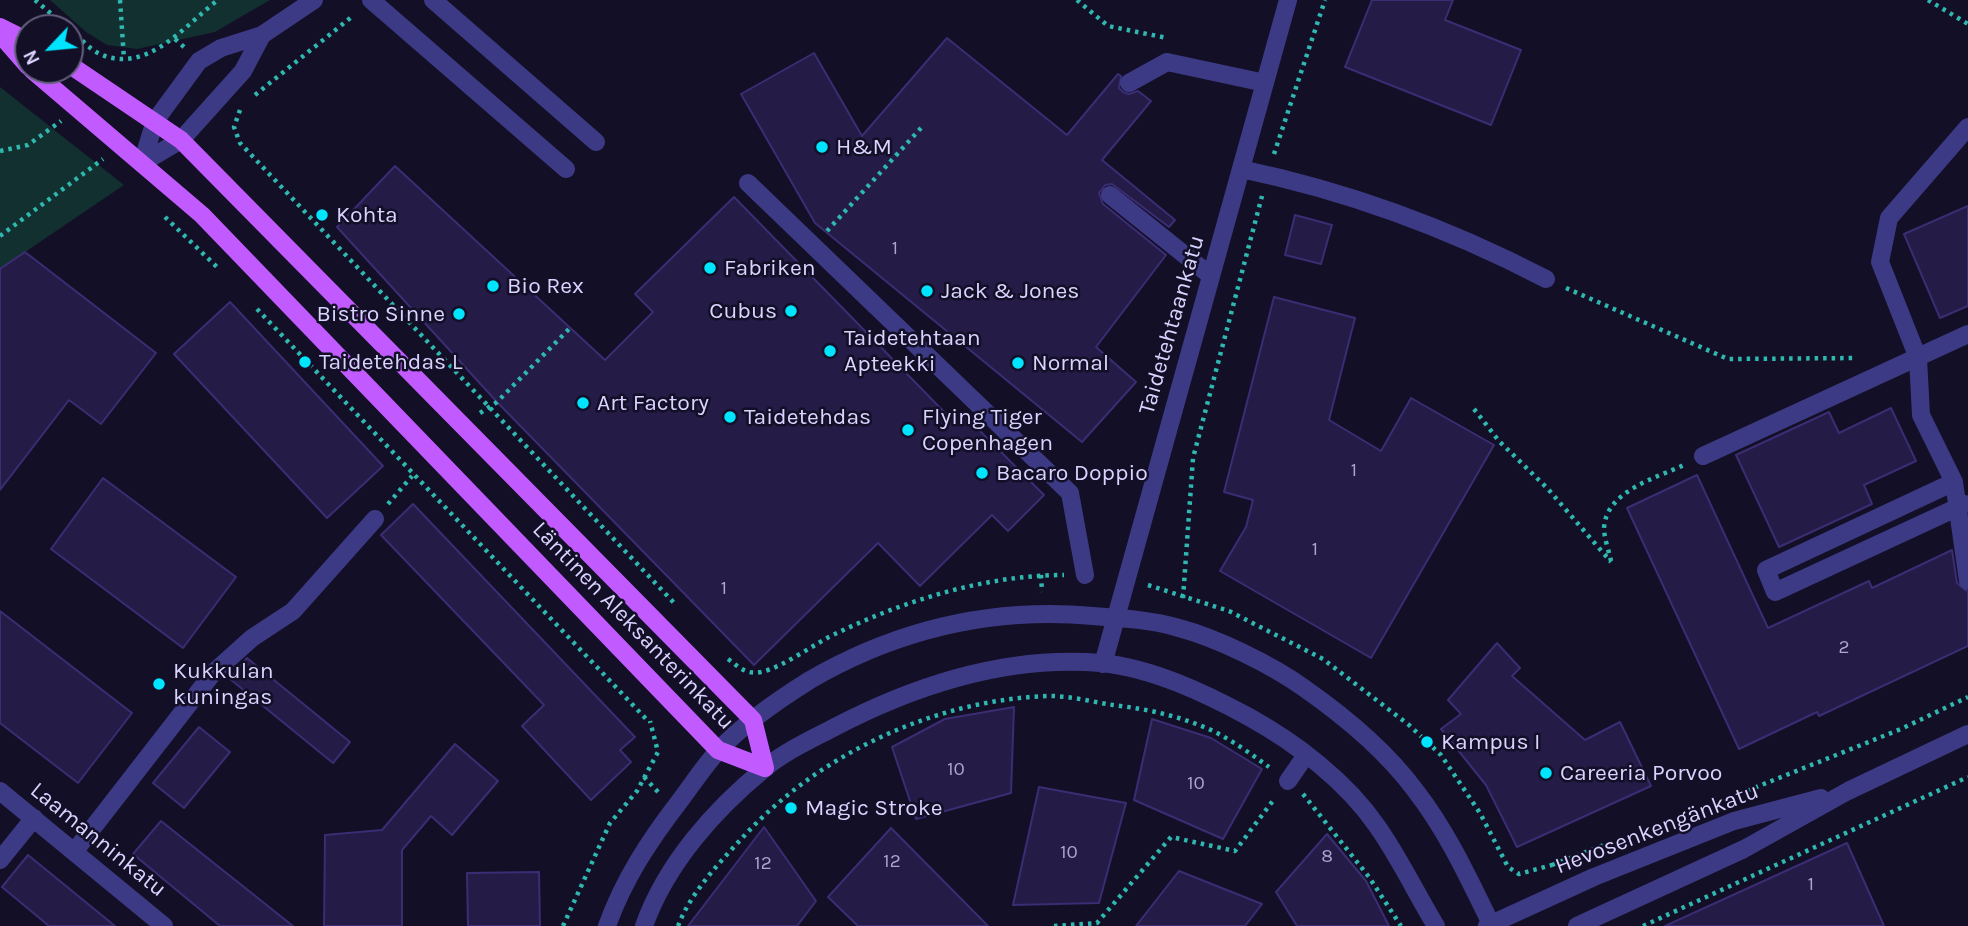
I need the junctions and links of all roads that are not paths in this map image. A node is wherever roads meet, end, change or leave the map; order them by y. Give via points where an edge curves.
1 (314, 0) edge
2 (372, 0) edge
3 (433, 0) edge
4 (1288, 0) edge
5 (0, 34) edge
6 (262, 35) junction
7 (14, 50) edge
8 (84, 74) edge
9 (1129, 83) dead end
10 (1265, 83) junction
11 (49, 84) edge
12 (155, 121) junction
13 (1968, 127) edge
14 (181, 140) junction
15 (596, 142) dead end
16 (142, 163) junction
17 (566, 169) dead end
18 (1241, 169) junction
19 (748, 183) dead end
20 (1111, 194) dead end
21 (1211, 276) junction
22 (1546, 279) road end
23 (1968, 334) edge
24 (1918, 358) junction
25 (1703, 456) road end
26 (1954, 482) junction
27 (1962, 505) edge
28 (374, 519) dead end
29 (1085, 575) dead end
30 (1968, 581) edge
31 (1116, 618) junction
32 (1103, 664) junction
33 (752, 720) junction
34 (1968, 734) edge
35 (719, 750) junction
36 (1306, 755) junction
37 (765, 768) junction
38 (1288, 781) road end
39 (0, 791) edge
40 (1848, 791) junction
41 (34, 818) junction
42 (74, 852) junction
43 (0, 860) edge
44 (1490, 925) edge
45 (164, 926) edge
46 (607, 926) edge
47 (644, 926) edge
48 (1436, 926) edge
49 (1577, 926) edge

1 - 6 street
2 - 17 street
3 - 15 street
4 - 10 street, Taidetehtaankatu
5 - 7 main road
6 - 12 street via 221,48 199,61
6 - 14 street via 243,71
8 - 12 main road, Läntinen Aleksanterinkatu
9 - 10 street via 1167,62
10 - 18 street, Taidetehtaankatu
11 - 16 main road, Läntinen Aleksanterinkatu
12 - 14 main road, Läntinen Aleksanterinkatu
12 - 16 street
13 - 24 street via 1889,218 1880,262
14 - 16 street
14 - 33 main road, Läntinen Aleksanterinkatu
16 - 35 main road, Läntinen Aleksanterinkatu via 202,215
18 - 21 street, Taidetehtaankatu
18 - 22 street via 1423,222 1479,244
19 - 29 street via 1070,493
20 - 21 street
21 - 31 street, Taidetehtaankatu
23 - 24 street
24 - 25 street
24 - 26 street via 1921,415
26 - 27 street
26 - 27 street via 1766,570 1775,592
27 - 30 street
28 - 42 street via 293,611 252,638 213,673
31 - 32 street, Taidetehtaankatu
31 - 33 street via 1043,611 970,618 900,636 847,659
31 - 44 street via 1179,628 1240,653 1303,687 1365,736 1415,789 1458,856
32 - 36 street via 1165,679 1220,702
32 - 37 street via 1049,663 986,670 933,685 873,707
33 - 35 street
33 - 37 main road, Läntinen Aleksanterinkatu
34 - 40 street, Hevosenkengänkatu
35 - 37 main road, Läntinen Aleksanterinkatu
35 - 46 street via 648,842 618,895
36 - 38 street
36 - 48 street via 1376,824
37 - 47 street via 694,840 669,873
39 - 41 street, Laamanninkatu
40 - 44 street, Hevosenkengänkatu via 1734,821
40 - 49 street, Hevosenkengänkatu via 1744,849
41 - 42 street, Laamanninkatu
41 - 43 street
42 - 45 street, Laamanninkatu

